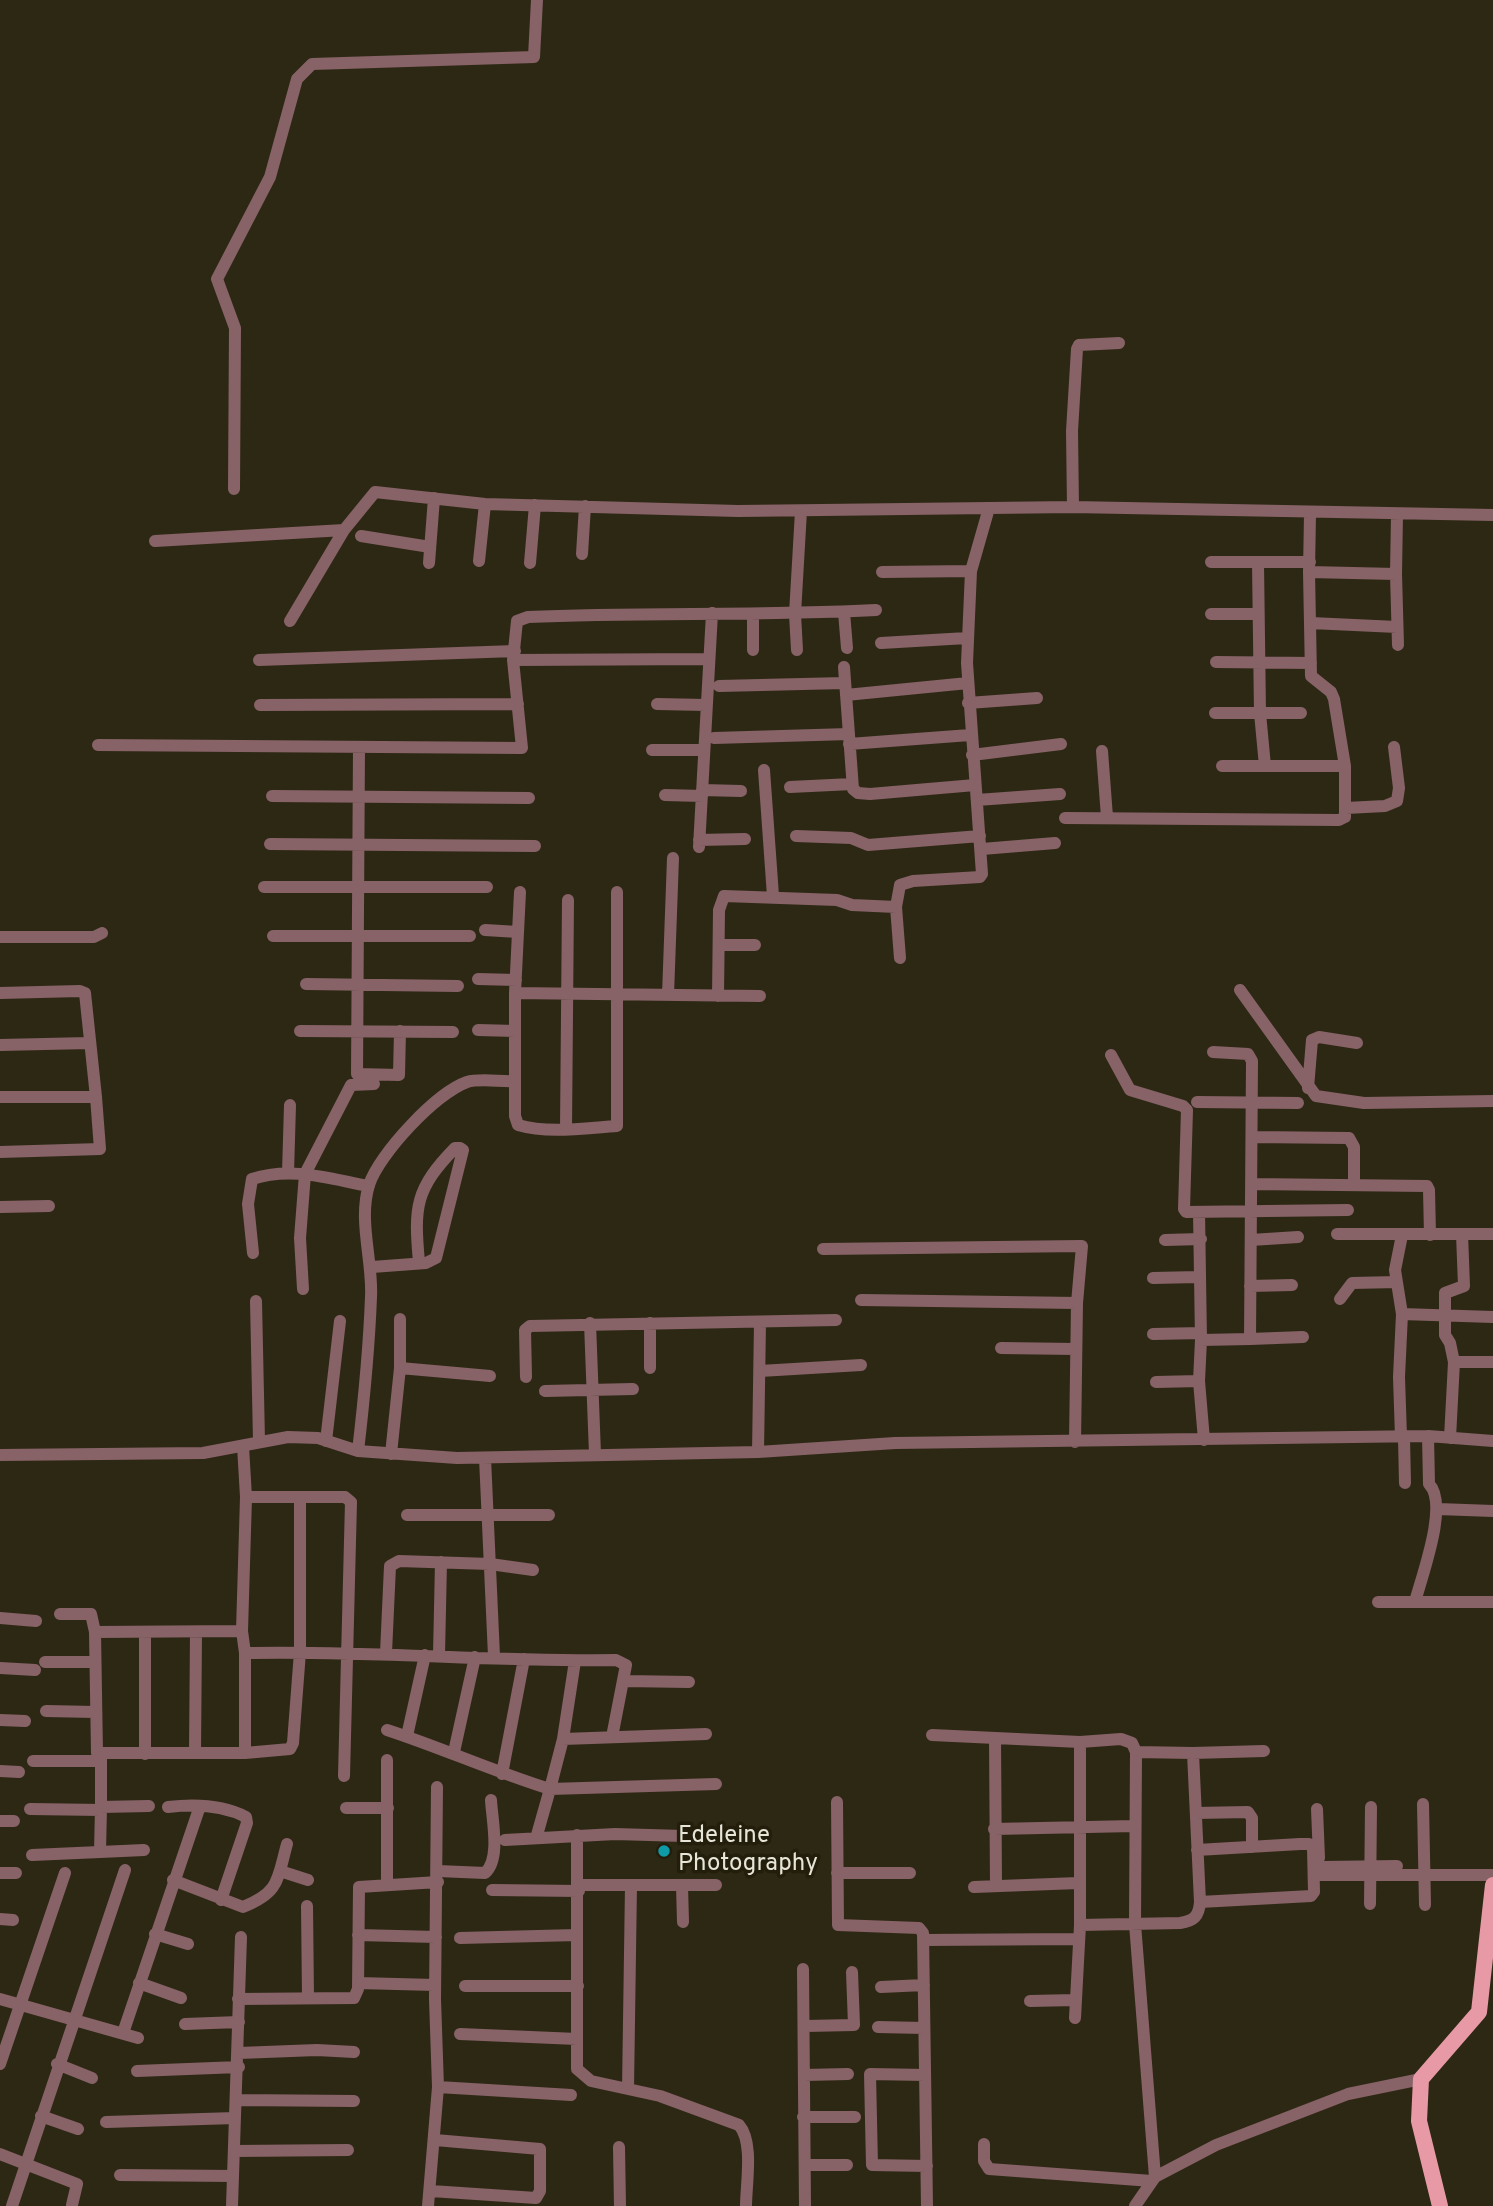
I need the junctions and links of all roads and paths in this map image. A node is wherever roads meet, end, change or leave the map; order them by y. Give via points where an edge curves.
1 (537, 0) edge
2 (1119, 344) dead end
3 (234, 489) dead end
4 (434, 498) junction
5 (485, 504) junction
6 (535, 505) junction
7 (585, 506) junction
8 (1073, 507) junction
9 (989, 508) junction
10 (801, 511) junction
11 (1310, 514) junction
12 (1397, 514) junction
13 (1493, 515) edge
14 (344, 530) junction
15 (361, 536) dead end
16 (155, 541) dead end
17 (430, 548) junction
18 (582, 554) dead end
19 (479, 561) dead end
20 (1211, 562) dead end
21 (429, 563) dead end
22 (530, 563) dead end
23 (1258, 563) junction
24 (1310, 567) junction
25 (971, 570) junction
26 (882, 572) dead end
27 (1396, 573) junction
28 (876, 610) dead end
29 (844, 612) junction
30 (712, 613) junction
31 (753, 614) junction
32 (795, 614) junction
33 (1211, 614) dead end
34 (1258, 614) junction
35 (290, 621) dead end
36 (1311, 623) junction
37 (1397, 627) junction
38 (967, 638) junction
39 (881, 643) dead end
40 (1398, 645) dead end
41 (847, 648) dead end
42 (753, 650) dead end
43 (797, 650) dead end
44 (514, 656) junction
45 (708, 659) junction
46 (259, 660) dead end
47 (1216, 662) dead end
48 (1259, 662) junction
49 (1311, 663) junction
50 (844, 667) dead end
51 (968, 683) junction
52 (719, 686) dead end
53 (845, 689) junction
54 (1037, 698) dead end
55 (968, 703) junction
56 (518, 704) junction
57 (657, 704) dead end
58 (261, 705) dead end
59 (706, 705) junction
60 (1214, 713) dead end
61 (1260, 713) junction
62 (1301, 713) dead end
63 (970, 735) junction
64 (714, 738) dead end
65 (849, 739) junction
66 (1061, 744) dead end
67 (98, 745) dead end
68 (359, 747) junction
69 (1394, 747) dead end
70 (652, 750) dead end
71 (704, 750) junction
72 (1102, 751) dead end
73 (972, 755) junction
74 (1222, 766) dead end
75 (1265, 766) junction
76 (1345, 766) junction
77 (764, 770) dead end
78 (852, 784) junction
79 (975, 785) junction
80 (789, 787) dead end
81 (741, 791) dead end
82 (702, 793) junction
83 (1060, 794) dead end
84 (272, 796) dead end
85 (665, 796) dead end
86 (358, 797) junction
87 (528, 798) dead end
88 (977, 800) junction
89 (1346, 808) junction
90 (1107, 817) junction
91 (1065, 818) dead end
92 (796, 836) dead end
93 (745, 839) dead end
94 (981, 842) junction
95 (1055, 843) dead end
96 (270, 844) dead end
97 (358, 844) junction
98 (535, 846) dead end
99 (673, 858) dead end
100 (264, 887) dead end
101 (358, 887) junction
102 (487, 887) dead end
103 (520, 892) dead end
104 (617, 892) dead end
105 (773, 896) junction
106 (568, 900) dead end
107 (896, 907) junction
108 (485, 930) dead end
109 (518, 932) junction
110 (102, 933) dead end
111 (273, 936) dead end
112 (357, 936) junction
113 (470, 936) dead end
114 (0, 937) edge
115 (720, 945) junction
116 (755, 945) dead end
117 (900, 958) dead end
118 (478, 979) dead end
119 (306, 984) dead end
120 (357, 985) junction
121 (458, 986) dead end
122 (515, 986) junction
123 (1240, 990) dead end
124 (0, 993) edge
125 (615, 994) junction
126 (566, 995) junction
127 (668, 995) junction
128 (718, 996) junction
129 (760, 996) dead end
130 (478, 1030) dead end
131 (300, 1031) dead end
132 (357, 1031) junction
133 (400, 1031) junction
134 (515, 1031) junction
135 (453, 1032) dead end
136 (89, 1043) junction
137 (1357, 1043) dead end
138 (0, 1045) edge
139 (1213, 1052) dead end
140 (1111, 1055) dead end
141 (515, 1082) junction
142 (374, 1084) dead end
143 (1308, 1088) junction
144 (0, 1097) edge
145 (96, 1097) junction
146 (1493, 1101) edge
147 (1197, 1102) dead end
148 (1252, 1103) junction
149 (1298, 1103) dead end
150 (290, 1105) dead end
151 (566, 1128) junction
152 (1252, 1137) junction
153 (0, 1152) edge
154 (288, 1173) junction
155 (305, 1174) junction
156 (1354, 1184) junction
157 (1252, 1185) junction
158 (369, 1186) junction
159 (50, 1206) dead end
160 (0, 1207) edge
161 (1348, 1210) dead end
162 (1199, 1212) junction
163 (1250, 1213) junction
164 (1337, 1234) dead end
165 (1462, 1234) junction
166 (1493, 1234) edge
167 (1402, 1235) junction
168 (1430, 1235) junction
169 (1298, 1237) dead end
170 (1201, 1239) junction
171 (1166, 1240) dead end
172 (1251, 1240) junction
173 (823, 1249) dead end
174 (253, 1252) dead end
175 (419, 1262) junction
176 (372, 1268) junction
177 (1198, 1277) junction
178 (1153, 1278) dead end
179 (1397, 1282) junction
180 (1292, 1285) dead end
181 (1250, 1286) junction
182 (303, 1289) dead end
183 (1340, 1299) dead end
184 (862, 1300) dead end
185 (256, 1301) dead end
186 (1077, 1303) junction
187 (1402, 1314) junction
188 (1444, 1316) junction
189 (1493, 1317) edge
190 (400, 1319) dead end
191 (836, 1320) dead end
192 (340, 1321) dead end
193 (760, 1322) junction
194 (590, 1323) junction
195 (650, 1323) junction
196 (1153, 1334) dead end
197 (1201, 1336) junction
198 (1303, 1336) dead end
199 (1250, 1339) junction
200 (1001, 1348) dead end
201 (1076, 1349) junction
202 (1454, 1362) junction
203 (1493, 1362) edge
204 (861, 1365) dead end
205 (400, 1368) junction
206 (650, 1368) dead end
207 (760, 1371) junction
208 (490, 1376) dead end
209 (526, 1377) dead end
210 (1199, 1381) junction
211 (1156, 1382) dead end
212 (633, 1388) dead end
213 (592, 1390) junction
214 (545, 1391) dead end
215 (1428, 1436) junction
216 (1403, 1438) junction
217 (1451, 1438) junction
218 (1204, 1440) junction
219 (259, 1441) junction
220 (326, 1441) junction
221 (1493, 1441) edge
222 (1074, 1442) junction
223 (243, 1446) junction
224 (358, 1451) junction
225 (758, 1452) junction
226 (391, 1454) junction
227 (595, 1454) junction
228 (0, 1455) edge
229 (485, 1458) junction
230 (1405, 1483) dead end
231 (246, 1497) junction
232 (300, 1497) junction
233 (1438, 1509) junction
234 (1493, 1511) edge
235 (487, 1514) junction
236 (408, 1515) dead end
237 (549, 1515) dead end
238 (441, 1562) junction
239 (490, 1564) junction
240 (533, 1570) dead end
241 (1378, 1602) dead end
242 (1415, 1602) junction
243 (1493, 1602) edge
244 (60, 1614) dead end
245 (0, 1618) edge
246 (36, 1621) dead end
247 (95, 1632) junction
248 (145, 1632) junction
249 (195, 1632) junction
250 (242, 1632) junction
251 (300, 1652) junction
252 (246, 1653) junction
253 (347, 1653) junction
254 (386, 1653) junction
255 (425, 1655) junction
256 (439, 1655) junction
257 (494, 1656) junction
258 (475, 1657) junction
259 (524, 1659) junction
260 (575, 1661) junction
261 (94, 1662) junction
262 (0, 1668) edge
263 (625, 1681) junction
264 (689, 1682) dead end
265 (46, 1711) dead end
266 (95, 1712) junction
267 (0, 1720) edge
268 (25, 1721) dead end
269 (387, 1730) dead end
270 (706, 1734) dead end
271 (932, 1735) dead end
272 (407, 1737) junction
273 (612, 1737) junction
274 (995, 1738) junction
275 (563, 1739) junction
276 (1080, 1742) junction
277 (1264, 1751) dead end
278 (454, 1752) junction
279 (1136, 1752) junction
280 (195, 1753) junction
281 (246, 1753) junction
282 (1193, 1753) junction
283 (145, 1754) junction
284 (101, 1758) junction
285 (387, 1760) dead end
286 (33, 1761) dead end
287 (0, 1771) edge
288 (19, 1772) dead end
289 (502, 1774) junction
290 (344, 1776) dead end
291 (716, 1784) dead end
292 (437, 1787) dead end
293 (550, 1788) junction
294 (491, 1801) dead end
295 (837, 1802) dead end
296 (1423, 1804) dead end
297 (149, 1806) dead end
298 (200, 1806) junction
299 (168, 1807) dead end
300 (1371, 1807) dead end
301 (101, 1808) junction
302 (346, 1808) dead end
303 (388, 1808) junction
304 (30, 1809) dead end
305 (1317, 1809) dead end
306 (1195, 1813) junction
307 (0, 1821) edge
308 (14, 1821) dead end
309 (1078, 1826) junction
310 (1135, 1826) junction
311 (994, 1829) junction
312 (577, 1835) junction
313 (717, 1837) dead end
314 (540, 1838) junction
315 (505, 1840) dead end
316 (287, 1844) dead end
317 (1252, 1847) junction
318 (144, 1850) dead end
319 (1197, 1850) junction
320 (100, 1852) junction
321 (32, 1855) dead end
322 (1493, 1867) edge
323 (125, 1870) dead end
324 (1371, 1870) junction
325 (1424, 1870) junction
326 (280, 1871) junction
327 (1320, 1871) junction
328 (0, 1872) edge
329 (16, 1873) dead end
330 (65, 1873) dead end
331 (837, 1873) junction
332 (910, 1873) dead end
333 (1493, 1875) edge
334 (438, 1877) junction
335 (173, 1880) junction
336 (308, 1880) dead end
337 (387, 1883) junction
338 (1078, 1883) junction
339 (631, 1885) junction
340 (682, 1885) junction
341 (716, 1885) dead end
342 (996, 1885) junction
343 (1493, 1885) edge
344 (974, 1887) dead end
345 (579, 1888) junction
346 (492, 1890) dead end
347 (1321, 1893) dead end
348 (221, 1900) junction
349 (1199, 1902) junction
350 (1370, 1904) dead end
351 (1425, 1905) dead end
352 (307, 1906) dead end
353 (683, 1922) dead end
354 (1135, 1924) junction
355 (1080, 1925) junction
356 (155, 1934) junction
357 (358, 1935) junction
358 (577, 1935) junction
359 (241, 1937) dead end
360 (436, 1937) junction
361 (460, 1938) dead end
362 (1078, 1939) junction
363 (924, 1940) junction
364 (188, 1944) dead end
365 (803, 1969) dead end
366 (852, 1972) dead end
367 (139, 1983) junction
368 (358, 1983) junction
369 (435, 1985) junction
370 (924, 1985) junction
371 (465, 1986) dead end
372 (578, 1986) junction
373 (881, 1987) dead end
374 (181, 1998) dead end
375 (308, 1998) junction
376 (0, 1999) edge
377 (238, 1999) junction
378 (1075, 2000) junction
379 (1030, 2001) dead end
380 (22, 2005) junction
381 (1075, 2018) dead end
382 (74, 2020) junction
383 (239, 2022) junction
384 (185, 2024) dead end
385 (805, 2026) junction
386 (878, 2026) dead end
387 (924, 2028) junction
388 (123, 2033) junction
389 (460, 2034) dead end
390 (138, 2038) dead end
391 (577, 2039) junction
392 (354, 2052) dead end
393 (1, 2058) edge
394 (239, 2060) junction
395 (57, 2064) junction
396 (137, 2071) dead end
397 (848, 2074) dead end
398 (804, 2075) junction
399 (925, 2075) junction
400 (92, 2078) dead end
401 (1421, 2079) junction
402 (438, 2087) junction
403 (628, 2089) junction
404 (570, 2095) dead end
405 (237, 2100) junction
406 (354, 2101) dead end
407 (41, 2116) junction
408 (803, 2117) junction
409 (855, 2117) dead end
410 (235, 2118) junction
411 (106, 2122) dead end
412 (78, 2129) dead end
413 (435, 2140) junction
414 (984, 2144) dead end
415 (619, 2147) dead end
416 (348, 2150) dead end
417 (234, 2151) junction
418 (0, 2154) edge
419 (26, 2164) junction
420 (805, 2165) junction
421 (847, 2165) dead end
422 (927, 2166) junction
423 (120, 2175) dead end
424 (233, 2176) junction
425 (1153, 2179) junction
426 (431, 2191) junction
427 (72, 2205) edge
428 (12, 2206) edge
429 (232, 2206) edge
430 (428, 2206) edge
431 (620, 2206) edge
432 (746, 2206) edge
433 (805, 2206) edge
434 (927, 2206) edge
435 (1135, 2206) edge
436 (1440, 2206) edge

1 - 3 street via 534,57 312,64 297,79 270,177 217,279 234,328
2 - 8 street via 1093,343 1077,349
4 - 5 street
4 - 14 street via 375,492
4 - 17 street
5 - 6 street
5 - 19 street
6 - 7 street
6 - 22 street
7 - 10 street
7 - 18 street
8 - 9 street
8 - 11 street
9 - 10 street
9 - 25 street
10 - 32 street
11 - 12 street
11 - 24 street
12 - 13 street
12 - 27 street
14 - 16 street
14 - 35 street
15 - 17 street
17 - 21 street
20 - 23 street
23 - 24 street
23 - 34 street
24 - 27 street
24 - 36 street
25 - 26 street
25 - 38 street
27 - 37 street
28 - 29 street
29 - 32 street
29 - 41 street
30 - 31 street
30 - 44 street via 528,617 517,621
30 - 45 street
31 - 32 street
31 - 42 street
32 - 43 street
33 - 34 street
34 - 48 street
36 - 37 street
36 - 49 street
37 - 40 street
38 - 39 street
38 - 51 street
44 - 45 street
44 - 46 street
44 - 56 street
45 - 59 street
47 - 48 street
48 - 49 street
48 - 61 street
49 - 76 street via 1312,679 1334,699
50 - 53 street
51 - 53 street
51 - 55 street
52 - 53 street
53 - 65 street
54 - 55 street
55 - 63 street
56 - 58 street
56 - 68 street via 522,748
57 - 59 street
59 - 71 street
60 - 61 street
61 - 62 street
61 - 75 street
63 - 65 street
63 - 73 street
64 - 65 street
65 - 78 street
66 - 73 street
67 - 68 street
68 - 86 street
69 - 89 street via 1397,801
70 - 71 street
71 - 82 street
72 - 90 street
73 - 79 street
74 - 75 street
75 - 76 street
76 - 89 street
77 - 105 street
78 - 79 street via 858,793 870,794
78 - 80 street
79 - 88 street
81 - 82 street
82 - 85 street
82 - 93 street via 699,843
83 - 88 street
84 - 86 street
86 - 87 street
86 - 97 street
88 - 94 street
89 - 90 street via 1345,817 1339,820
90 - 91 street
92 - 94 street via 851,838 868,845
94 - 95 street
94 - 107 street via 980,877 906,882 897,891
96 - 97 street
97 - 98 street
97 - 101 street
99 - 127 street
100 - 101 street
101 - 102 street
101 - 112 street
103 - 109 street
104 - 125 street
105 - 107 street
105 - 115 street via 724,896 719,910
106 - 126 street
107 - 117 street
108 - 109 street
109 - 122 street
110 - 114 street via 94,937
111 - 112 street
112 - 113 street
112 - 120 street
115 - 116 street
115 - 128 street
118 - 122 street
119 - 120 street
120 - 121 street
120 - 132 street
122 - 126 street
122 - 134 street
123 - 143 street
124 - 136 street via 83,992
125 - 126 street
125 - 127 street
125 - 151 street via 617,1126
126 - 151 street
127 - 128 street
128 - 129 street
130 - 134 street
131 - 132 street
132 - 133 street
132 - 133 street via 356,1074 399,1075
133 - 135 street
134 - 141 street
136 - 138 street
136 - 145 street
137 - 143 street via 1312,1040
139 - 148 street via 1252,1057
140 - 162 street via 1130,1090 1186,1108 1184,1209
141 - 151 street via 518,1125
141 - 158 street via 468,1082 455,1090 423,1113 396,1142
142 - 155 street via 351,1085
143 - 146 street via 1322,1098 1364,1103
144 - 145 street
145 - 153 street via 100,1149
147 - 148 street
148 - 149 street
148 - 152 street
150 - 154 street
152 - 156 street via 1349,1138 1354,1147
152 - 157 street
154 - 155 street
154 - 174 street via 252,1179 248,1204
155 - 158 street
155 - 182 street via 300,1238
156 - 157 street
156 - 168 street via 1427,1186
157 - 163 street
158 - 176 street via 366,1229
159 - 160 street
161 - 163 street
162 - 163 street
162 - 170 street
163 - 172 street
164 - 167 street
165 - 166 street
165 - 168 street
165 - 188 street via 1464,1286 1446,1290
167 - 168 street
167 - 179 street via 1396,1253
169 - 172 street
170 - 171 street
170 - 177 street
172 - 181 street
173 - 186 street via 1082,1246
175 - 175 street via 415,1217 425,1188 436,1167 460,1148 436,1258
175 - 176 street
176 - 224 street via 370,1341
177 - 178 street
177 - 197 street
179 - 183 street via 1352,1283
179 - 187 street
180 - 181 street
181 - 199 street
184 - 186 street
185 - 219 street
186 - 201 street
187 - 188 street
187 - 216 street via 1399,1377
188 - 189 street
188 - 202 street
190 - 205 street
191 - 193 street
192 - 220 street
193 - 195 street
193 - 207 street
194 - 195 street
194 - 209 street via 525,1330
194 - 213 street
195 - 206 street
196 - 197 street
197 - 199 street
197 - 210 street
198 - 199 street
200 - 201 street
201 - 222 street
202 - 203 street
202 - 217 street
204 - 207 street
205 - 208 street
205 - 226 street
207 - 225 street
210 - 211 street
210 - 218 street
212 - 213 street
213 - 214 street
213 - 227 street
215 - 216 street
215 - 217 street
215 - 233 street via 1429,1484 1435,1490
216 - 218 street
216 - 230 street
217 - 221 street
218 - 222 street
219 - 220 street via 288,1437
219 - 223 street
220 - 224 street
222 - 225 street via 895,1443
223 - 228 street via 183,1454
223 - 231 street
224 - 226 street
225 - 227 street
226 - 229 street
227 - 229 street
229 - 235 street
231 - 232 street
231 - 250 street
232 - 251 street
232 - 253 street via 345,1497 351,1502
233 - 234 street
233 - 242 street
235 - 236 street
235 - 237 street
235 - 239 street
238 - 239 street
238 - 254 street via 399,1561 390,1566
238 - 256 street
239 - 240 street
239 - 257 street
241 - 242 street
242 - 243 street
244 - 247 street via 91,1614
245 - 246 street
247 - 248 street
247 - 261 street
248 - 249 street
248 - 283 street
249 - 250 street
249 - 280 street
250 - 252 street
251 - 252 street
251 - 253 street
251 - 281 street via 290,1749
252 - 281 street
253 - 254 street
253 - 290 street
254 - 255 street
255 - 256 street
255 - 272 street
256 - 258 street
257 - 258 street
257 - 259 street
258 - 278 street
259 - 260 street
259 - 289 street
260 - 263 street via 616,1660 626,1665
260 - 275 street
261 - 262 street
261 - 266 street
263 - 264 street
263 - 273 street
265 - 266 street
266 - 284 street via 95,1750
267 - 268 street
269 - 272 street
270 - 273 street
271 - 274 street
272 - 278 street
273 - 275 street
274 - 276 street
274 - 311 street
275 - 293 street
276 - 279 street via 1121,1740 1132,1743
276 - 309 street
277 - 282 street
278 - 289 street
279 - 282 street
279 - 310 street
280 - 281 street
280 - 283 street
282 - 306 street
283 - 284 street
284 - 286 street
284 - 301 street
285 - 303 street
287 - 288 street
289 - 293 street
291 - 293 street
292 - 334 street
293 - 314 street via 540,1817
294 - 334 street via 490,1869
295 - 331 street
296 - 325 street
297 - 301 street
298 - 299 street
298 - 335 street
298 - 348 street via 246,1817
300 - 324 street
301 - 304 street
301 - 320 street
302 - 303 street
303 - 337 street
305 - 327 street
306 - 317 street via 1248,1812
306 - 319 street
307 - 308 street
309 - 310 street
309 - 311 street
309 - 338 street
310 - 354 street
311 - 342 street
312 - 313 street
312 - 314 street
312 - 345 street
314 - 315 street
316 - 326 street
317 - 319 street
317 - 349 street via 1309,1844 1313,1848 1314,1892 1301,1898
318 - 320 street
319 - 349 street
320 - 321 street
322 - 325 street
323 - 382 street
324 - 325 street
324 - 327 street
324 - 350 street
325 - 333 street
325 - 351 street
326 - 336 street
326 - 348 street via 265,1898 243,1907
327 - 347 street
328 - 329 street
330 - 380 street
331 - 332 street
331 - 363 street via 838,1926 919,1928
334 - 337 street
334 - 360 street
335 - 348 street
335 - 356 street
337 - 357 street via 359,1887
338 - 342 street
338 - 355 street
339 - 340 street
339 - 345 street
339 - 403 street
340 - 341 street
340 - 353 street
342 - 344 street
343 - 401 main road via 1479,2012
345 - 346 street
345 - 358 street
349 - 354 street via 1197,1915 1189,1922
352 - 375 street
354 - 355 street
354 - 425 street
355 - 362 street
356 - 364 street
356 - 367 street
357 - 360 street
357 - 368 street
358 - 361 street
358 - 372 street
359 - 377 street
360 - 369 street
362 - 363 street
362 - 378 street
363 - 370 street
365 - 385 street
366 - 385 street via 854,2025
367 - 374 street
367 - 388 street
368 - 369 street
368 - 375 street via 355,1998
369 - 402 street
370 - 373 street
370 - 387 street
371 - 372 street
372 - 391 street
375 - 377 street
376 - 380 street
377 - 383 street
378 - 379 street
378 - 381 street
380 - 382 street
380 - 393 street
382 - 388 street
382 - 395 street
383 - 384 street
383 - 394 street
385 - 398 street
386 - 387 street
387 - 399 street
388 - 390 street
389 - 391 street
391 - 403 street via 578,2069 586,2079
392 - 394 street via 317,2050
394 - 396 street
394 - 405 street
395 - 400 street
395 - 407 street
397 - 398 street
398 - 408 street
399 - 422 street
399 - 422 street via 870,2074 872,2165
401 - 425 street via 1311,2107 1216,2145
401 - 436 main road via 1419,2121
402 - 404 street
402 - 413 street
403 - 432 street via 730,2120 744,2131
405 - 406 street
405 - 410 street
407 - 412 street
407 - 419 street
408 - 409 street
408 - 420 street
410 - 411 street
410 - 417 street
413 - 426 street
413 - 426 street via 540,2149 540,2191 536,2198
414 - 425 street via 989,2169
415 - 431 street
416 - 417 street
417 - 424 street
418 - 419 street
419 - 427 street via 77,2184
419 - 428 street
420 - 421 street
420 - 433 street
422 - 434 street
423 - 424 street
424 - 429 street
425 - 435 street
426 - 430 street

